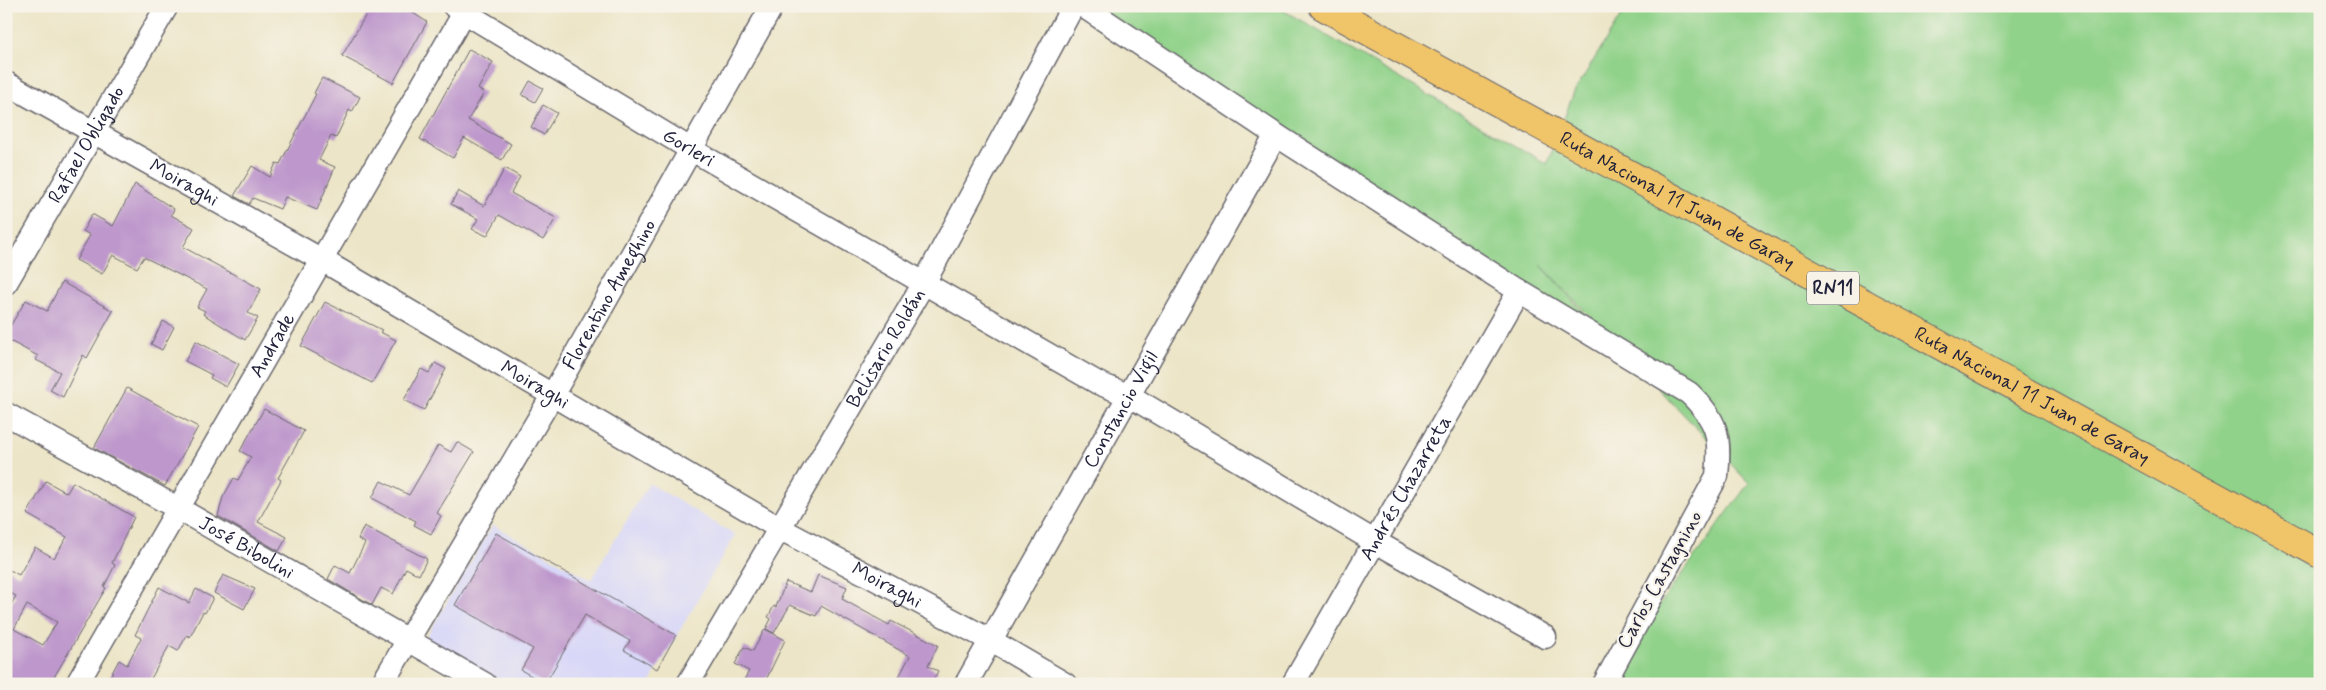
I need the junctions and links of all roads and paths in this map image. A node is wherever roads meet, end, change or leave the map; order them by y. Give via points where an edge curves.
1 (167, 6) edge
2 (772, 6) edge
3 (1073, 6) edge
4 (1084, 6) edge
5 (1323, 6) edge
6 (462, 8) edge
7 (6, 83) edge
8 (93, 133) junction
9 (1276, 135) junction
10 (692, 150) junction
11 (322, 260) junction
12 (6, 283) edge
13 (924, 283) junction
14 (1519, 291) junction
15 (552, 396) junction
16 (1128, 396) junction
17 (6, 414) edge
18 (179, 509) junction
19 (779, 528) junction
20 (1374, 541) junction
21 (2320, 554) edge
22 (1545, 637) dead end
23 (408, 639) junction
24 (990, 640) junction
25 (77, 684) edge
26 (382, 684) edge
27 (485, 684) edge
28 (688, 684) edge
29 (966, 684) edge
30 (1065, 684) edge
31 (1293, 684) edge
32 (1604, 684) edge

1 - 8 street, Rafael Obligado
2 - 10 street, Florentino Ameghino
3 - 13 street, Belisario Roldán
4 - 9 street
5 - 21 highway, Ruta Nacional 11 Juan de Garay / RN11
6 - 10 street, Gorleri
6 - 11 street, Andrade
7 - 8 street, Moiraghi
8 - 11 street, Moiraghi
8 - 12 street, Rafael Obligado
9 - 14 street
9 - 16 street, Constancio Vigil
10 - 13 street, Gorleri
10 - 15 street, Florentino Ameghino
11 - 15 street, Moiraghi
11 - 18 street, Andrade
13 - 16 street, Gorleri via 1098,383
13 - 19 street, Belisario Roldán
14 - 20 street, Andrés Chazarreta
14 - 32 street, Carlos Castagnino via 1689,393 1706,410 1715,427 1720,449 1717,476
15 - 19 street, Moiraghi
15 - 23 street, Florentino Ameghino
16 - 20 street, Gorleri
16 - 24 street, Constancio Vigil
17 - 18 street, José Bibolini
18 - 23 street, José Bibolini
18 - 25 street, Andrade
19 - 24 street, Moiraghi
19 - 28 street, Belisario Roldán
20 - 22 street, Gorleri
20 - 31 street, Andrés Chazarreta
23 - 26 street, Florentino Ameghino
23 - 27 street, José Bibolini
24 - 29 street, Constancio Vigil
24 - 30 street, Moiraghi

